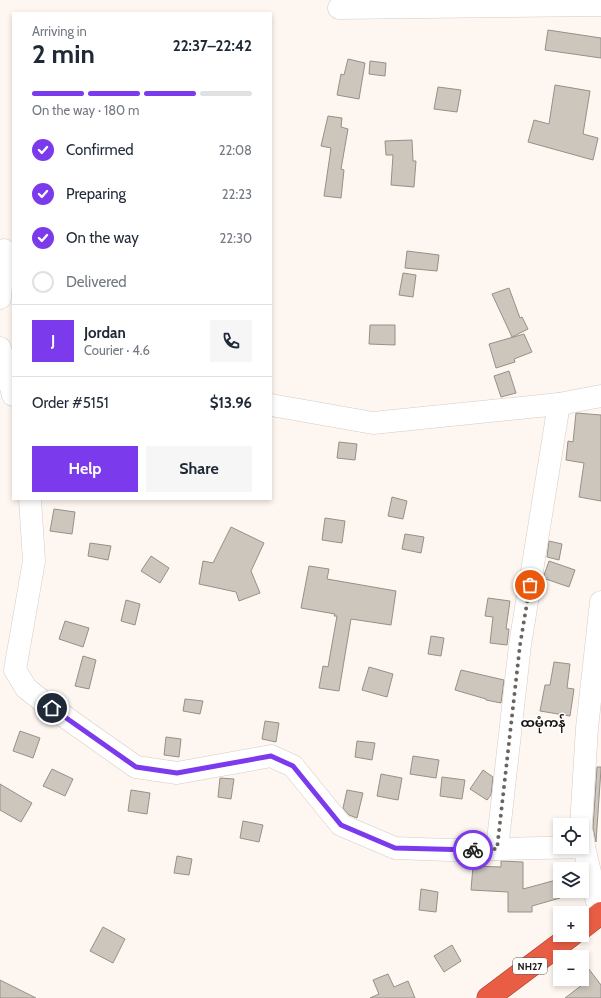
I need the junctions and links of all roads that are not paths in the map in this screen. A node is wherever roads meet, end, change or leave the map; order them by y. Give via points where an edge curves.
1 (601, 5) edge
2 (339, 8) dead end
3 (4, 250) dead end
4 (0, 298) edge
5 (0, 348) edge
6 (9, 390) edge
7 (601, 396) edge
8 (559, 404) junction
9 (272, 405) edge
10 (30, 500) edge
11 (601, 602) edge
12 (582, 818) edge
13 (553, 842) edge
14 (497, 849) junction
15 (587, 854) edge
16 (601, 914) edge
17 (589, 923) edge
18 (563, 942) edge
19 (488, 998) edge

1 - 2 street
3 - 4 street
5 - 6 street
7 - 8 street
8 - 9 street via 373,423
8 - 14 street via 520,645
10 - 14 street via 34,561 15,670 26,688 41,700 136,767 177,773 271,756 293,766 341,825 395,848
11 - 12 street via 588,728
13 - 14 street
15 - 16 street
16 - 17 highway
18 - 19 highway, NH27

